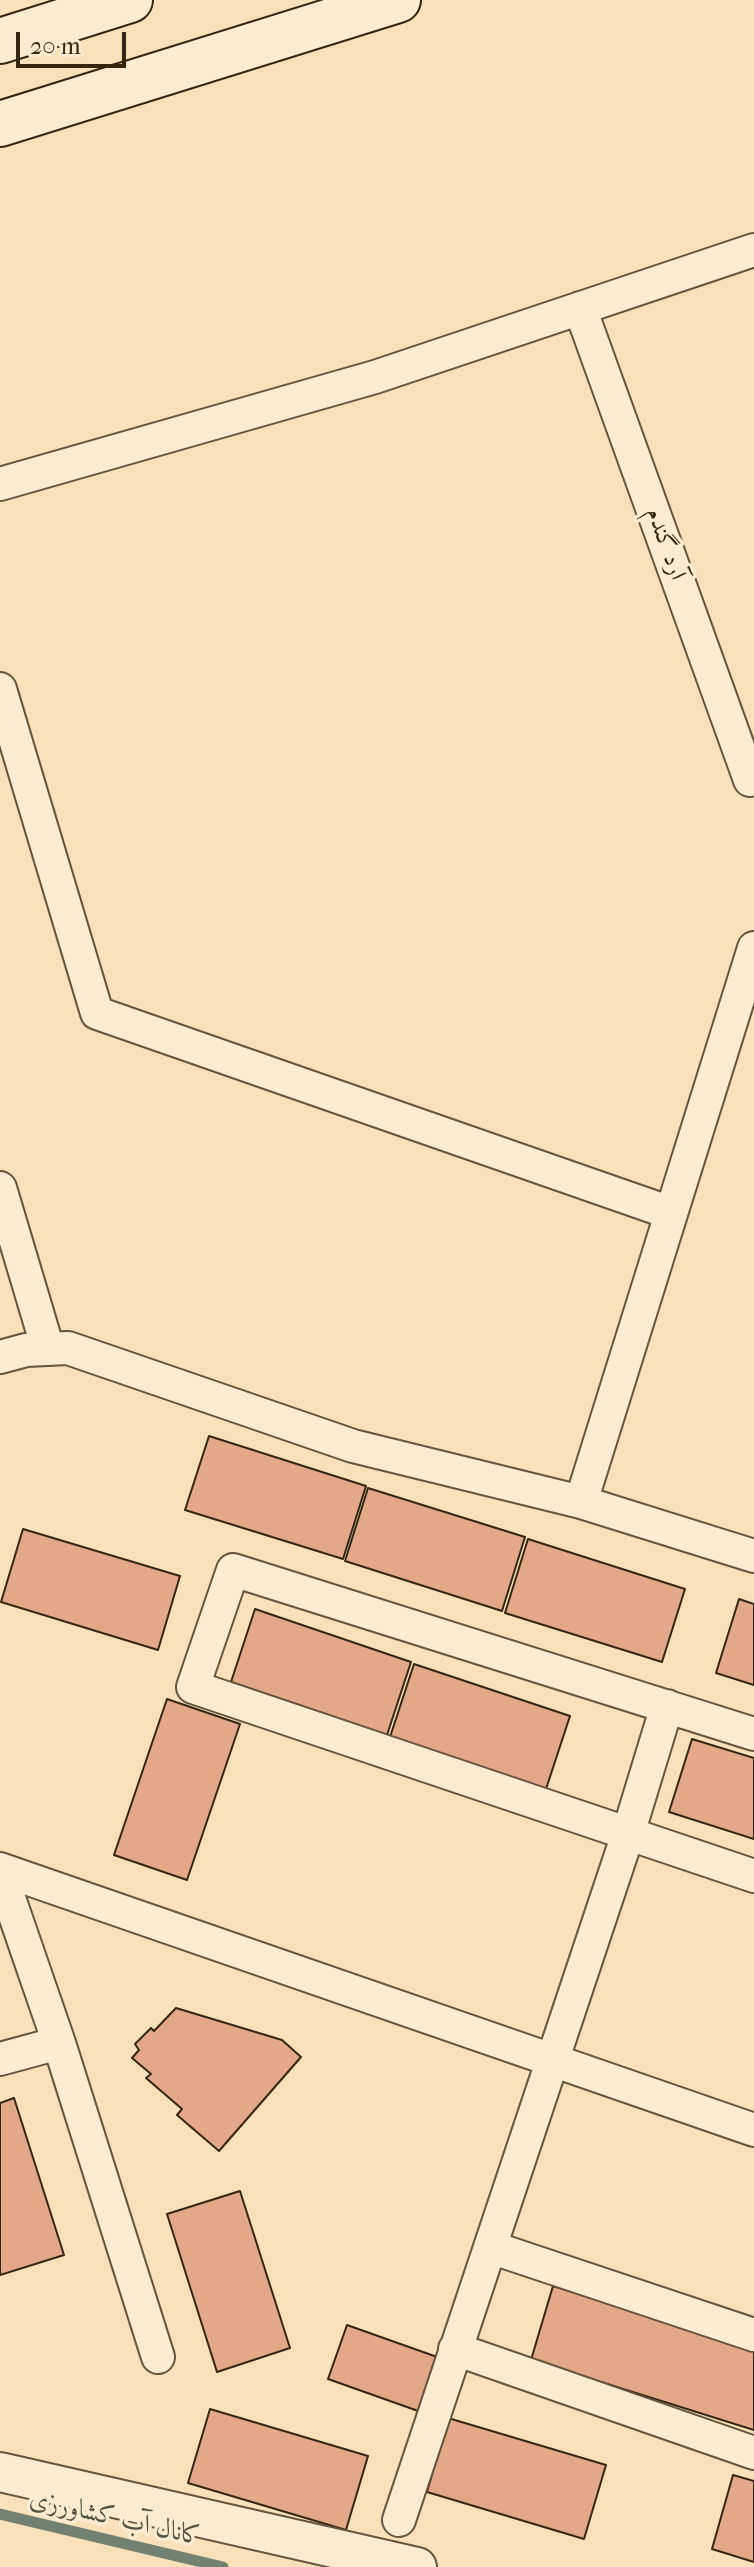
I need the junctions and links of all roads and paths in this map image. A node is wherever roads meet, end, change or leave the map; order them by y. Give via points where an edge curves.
1 (130, 0) edge
2 (398, 0) edge
3 (0, 41) edge
4 (0, 124) edge
5 (754, 250) edge
6 (580, 308) junction
7 (0, 484) edge
8 (0, 689) edge
9 (750, 780) dead end
10 (754, 948) edge
11 (0, 1188) edge
12 (671, 1213) junction
13 (48, 1349) junction
14 (0, 1357) edge
15 (581, 1502) junction
16 (754, 1556) edge
17 (667, 1706) junction
18 (754, 1734) edge
19 (628, 1834) junction
20 (0, 1870) edge
21 (754, 1876) edge
22 (59, 2043) junction
23 (0, 2059) edge
24 (552, 2060) junction
25 (754, 2130) edge
26 (490, 2247) junction
27 (754, 2335) edge
28 (455, 2349) junction
29 (158, 2357) dead end
30 (754, 2453) edge
31 (0, 2472) edge
32 (399, 2520) dead end
33 (417, 2567) edge

1 - 3 main road
2 - 4 main road
5 - 6 street
6 - 7 street via 375,377
6 - 9 street, آرد گندم
8 - 12 street via 97,1013
10 - 12 street
11 - 13 street
12 - 15 street
13 - 14 street
13 - 15 street via 68,1348 353,1446
15 - 16 street
17 - 18 street
17 - 19 street
17 - 19 street via 233,1570 193,1687
19 - 21 street
19 - 24 street
20 - 22 street
20 - 24 street
22 - 23 street
22 - 29 street
24 - 25 street
24 - 26 street
26 - 27 street
26 - 28 street
28 - 30 street
28 - 32 street
31 - 33 street

